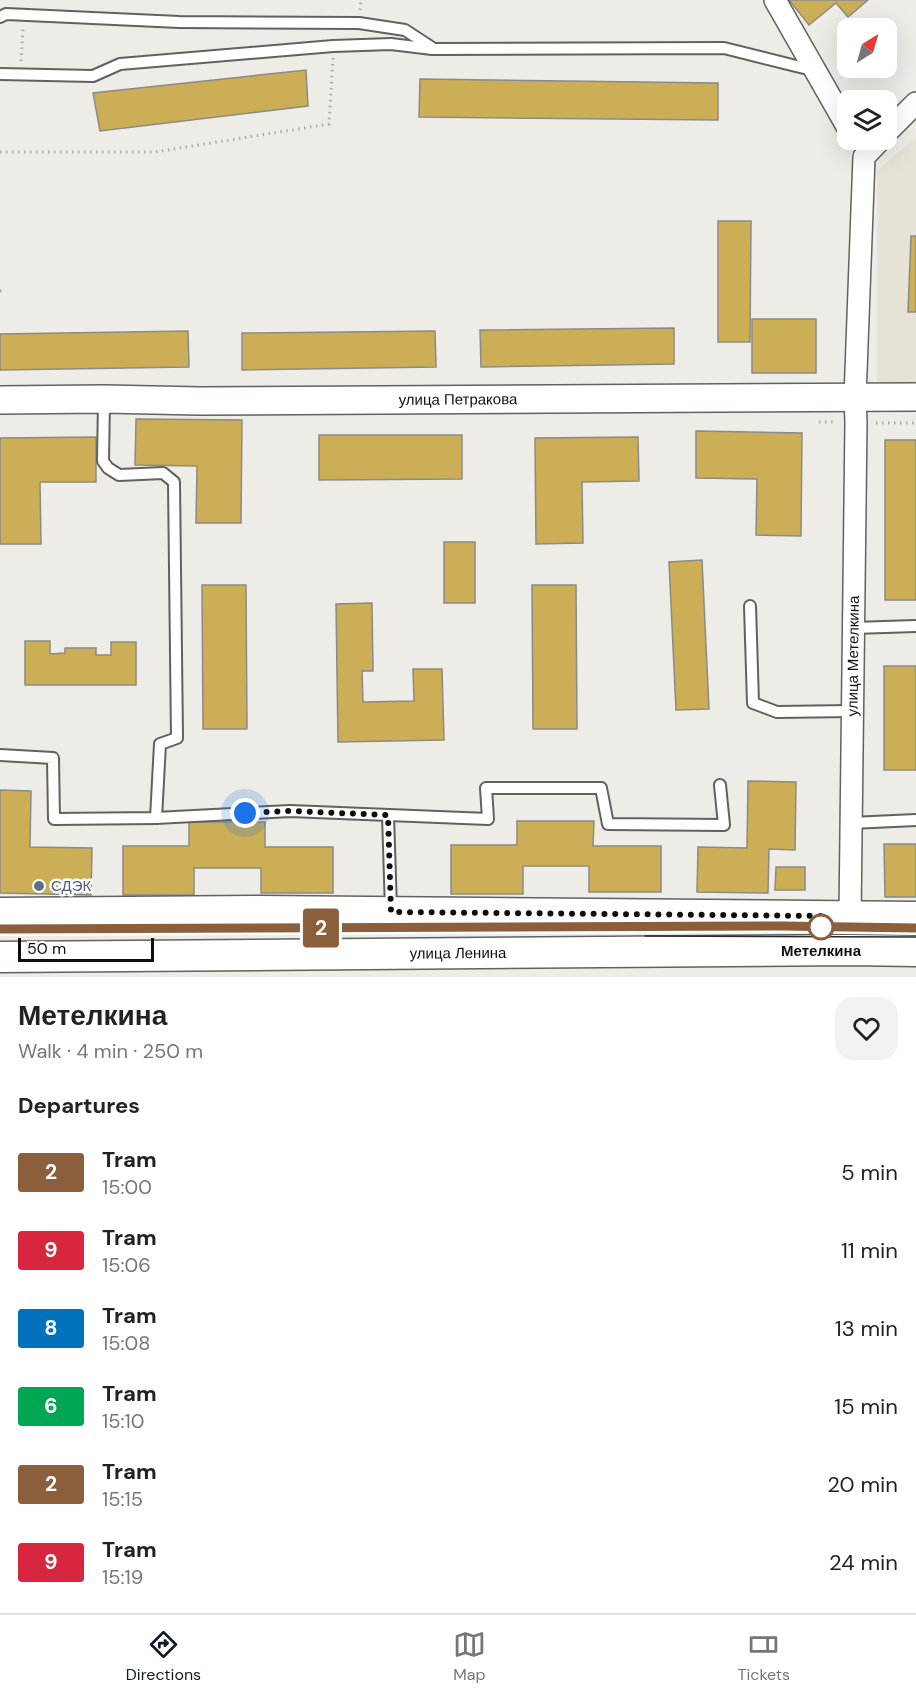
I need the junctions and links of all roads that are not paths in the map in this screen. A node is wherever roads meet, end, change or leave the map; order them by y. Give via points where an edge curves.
1 (775, 0) edge
2 (0, 17) edge
3 (432, 49) junction
4 (816, 71) junction
5 (0, 74) edge
6 (916, 103) edge
7 (837, 108) edge
8 (897, 122) edge
9 (859, 150) edge
10 (855, 398) junction
11 (916, 398) edge
12 (104, 399) junction
13 (0, 400) edge
14 (750, 606) dead end
15 (916, 626) edge
16 (853, 628) junction
17 (852, 711) junction
18 (0, 755) edge
19 (720, 785) dead end
20 (388, 815) junction
21 (156, 818) junction
22 (916, 820) edge
23 (851, 823) junction
24 (391, 912) junction
25 (0, 913) edge
26 (850, 916) junction
27 (916, 917) edge
28 (916, 951) edge
29 (0, 957) edge

1 - 4 street
2 - 3 lane via 6,14 179,22 359,23 405,30
3 - 4 lane via 724,48
3 - 5 lane via 391,44 333,46 120,64 93,76
4 - 7 street
6 - 8 street
9 - 10 street, улица Метелкина
10 - 11 street, улица Петракова
10 - 12 street, улица Петракова
10 - 16 street, улица Метелкина
12 - 13 street, улица Петракова
12 - 21 lane via 103,461 108,468 119,475 163,474 174,482 177,738 160,744
14 - 17 lane via 753,703 777,712
15 - 16 lane
16 - 17 street, улица Метелкина
17 - 23 street, улица Метелкина
18 - 21 lane via 53,758 54,819
19 - 20 lane via 724,825 608,824 601,788 486,788 488,819
20 - 21 lane via 290,811
20 - 24 lane
22 - 23 lane
23 - 26 street, улица Метелкина
24 - 25 main road
24 - 26 main road
26 - 27 main road
28 - 29 main road, улица Ленина

